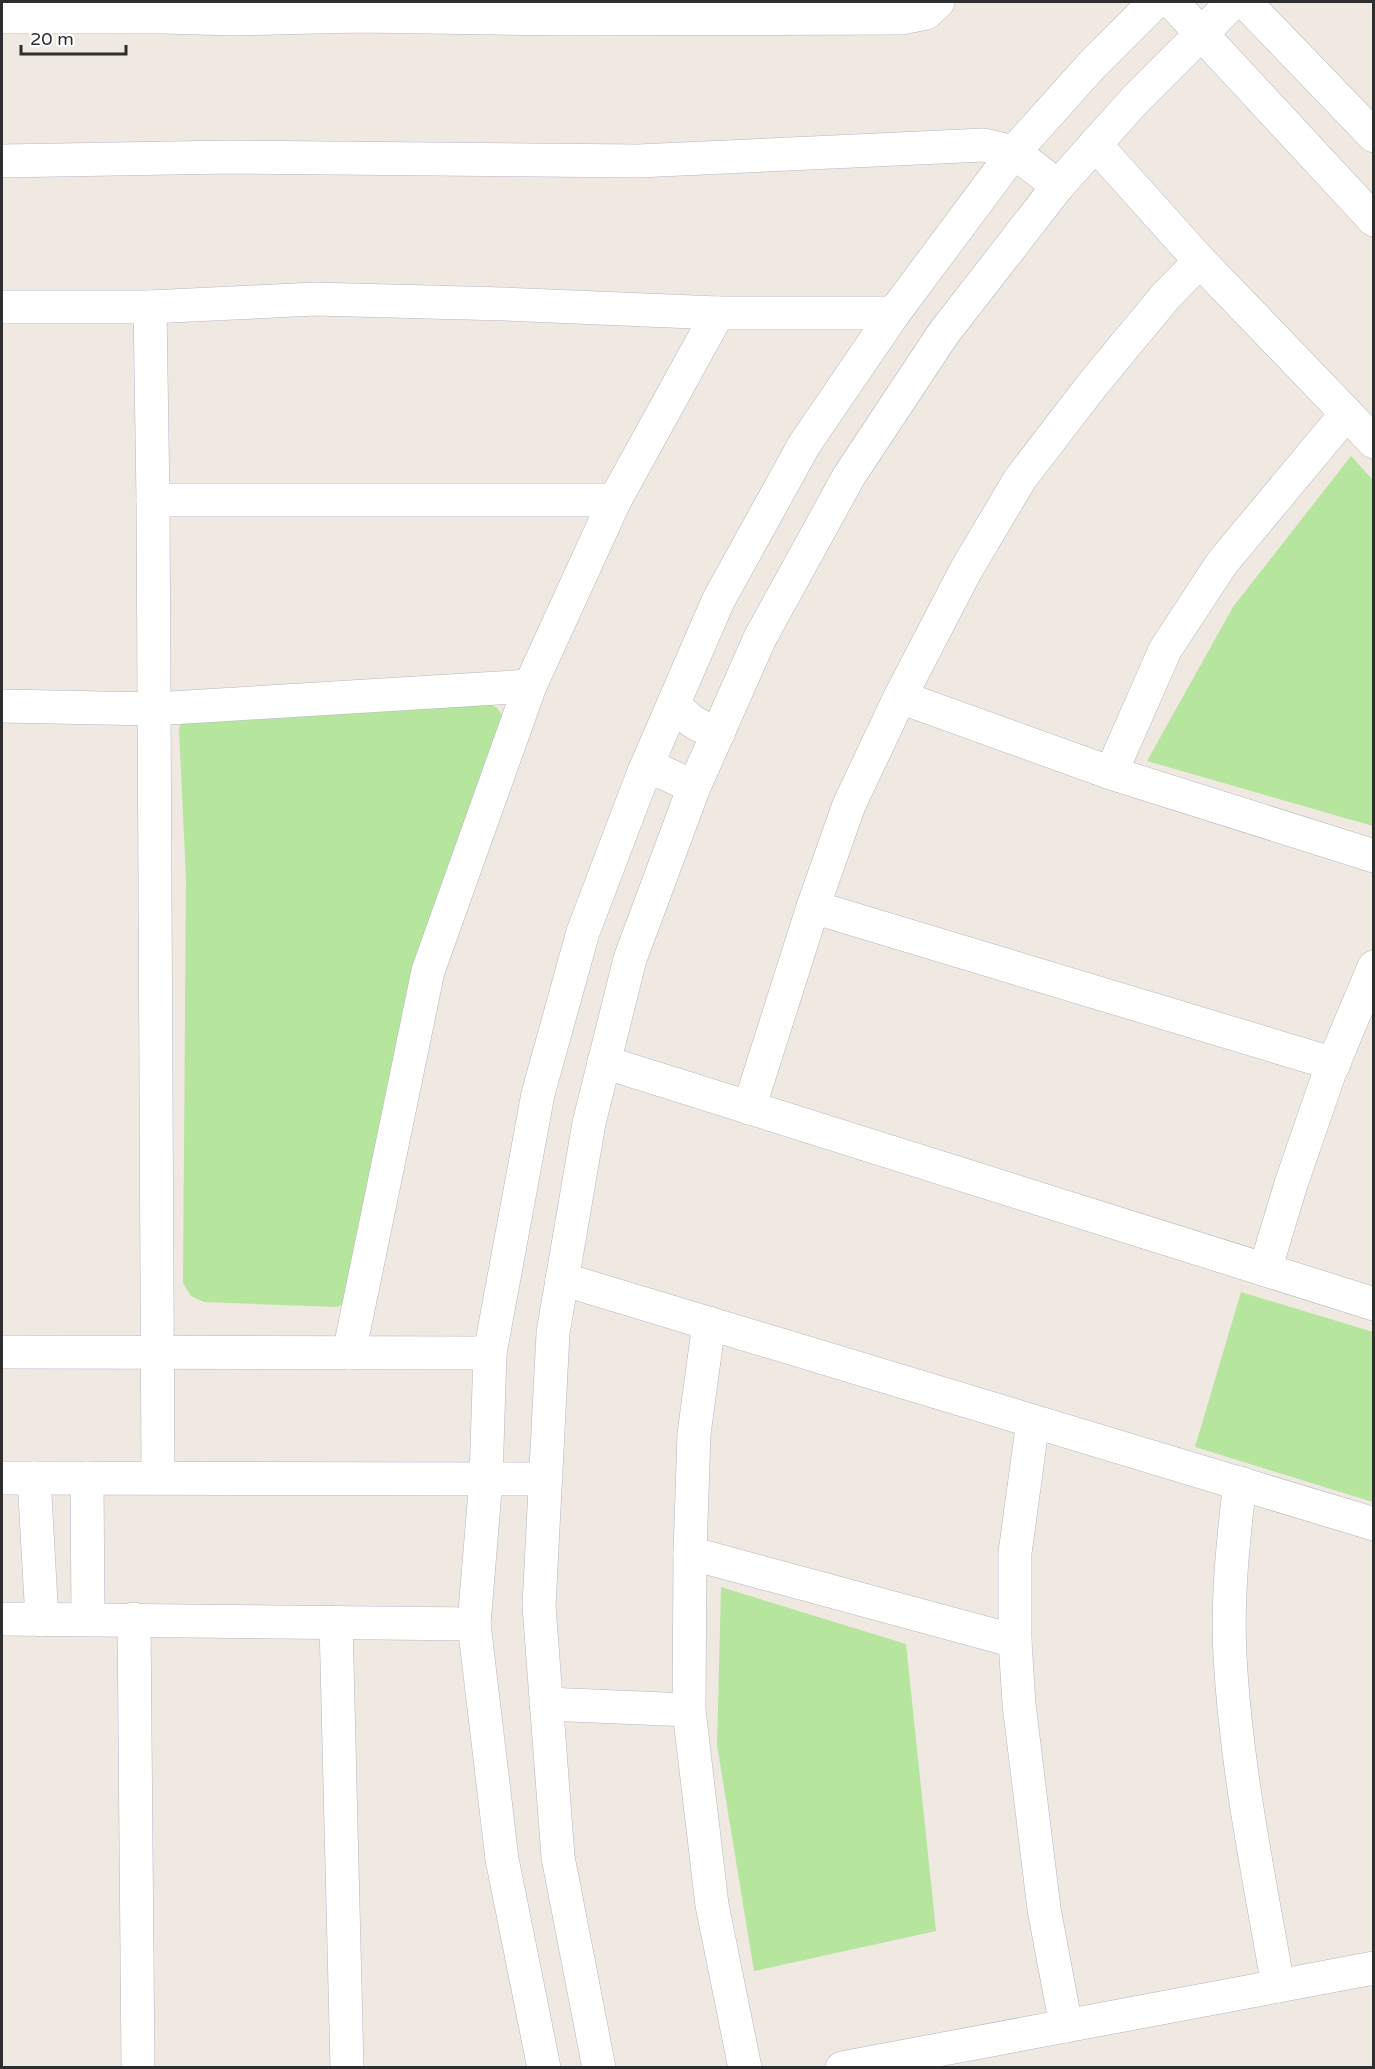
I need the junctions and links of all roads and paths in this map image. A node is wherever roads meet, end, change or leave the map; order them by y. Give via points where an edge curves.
1 (938, 2) edge
2 (1155, 2) edge
3 (1172, 2) edge
4 (1233, 2) edge
5 (1245, 2) edge
6 (163, 9) edge
7 (361, 9) edge
8 (562, 10) edge
9 (2, 17) edge
10 (1202, 33) junction
11 (1374, 136) edge
12 (1095, 144) junction
13 (1014, 152) junction
14 (2, 161) edge
15 (1058, 186) junction
16 (1374, 220) edge
17 (1200, 261) junction
18 (2, 307) edge
19 (150, 307) junction
20 (718, 313) junction
21 (894, 313) junction
22 (1346, 414) junction
23 (1374, 442) edge
24 (153, 500) junction
25 (615, 500) junction
26 (530, 686) junction
27 (900, 697) junction
28 (674, 703) junction
29 (2, 706) edge
30 (154, 709) junction
31 (719, 732) junction
32 (644, 772) junction
33 (1111, 773) junction
34 (694, 787) junction
35 (1374, 856) edge
36 (813, 907) junction
37 (1374, 967) edge
38 (604, 1062) junction
39 (1334, 1064) junction
40 (749, 1108) junction
41 (1265, 1270) junction
42 (562, 1279) junction
43 (1374, 1304) edge
44 (709, 1323) junction
45 (2, 1352) edge
46 (157, 1352) junction
47 (350, 1353) junction
48 (490, 1353) junction
49 (1033, 1421) junction
50 (2, 1478) edge
51 (34, 1478) junction
52 (87, 1478) junction
53 (158, 1478) junction
54 (486, 1479) junction
55 (546, 1479) junction
56 (1240, 1483) junction
57 (1374, 1524) edge
58 (690, 1553) junction
59 (2, 1618) edge
60 (88, 1619) junction
61 (134, 1619) junction
62 (42, 1620) junction
63 (336, 1622) junction
64 (474, 1624) junction
65 (1015, 1641) junction
66 (546, 1704) junction
67 (689, 1710) junction
68 (1374, 1968) edge
69 (1278, 1986) junction
70 (1066, 2025) junction
71 (138, 2067) edge
72 (347, 2067) edge
73 (544, 2067) edge
74 (599, 2067) edge
75 (745, 2067) edge
76 (842, 2067) edge

1 - 8 street via 926,13 902,18
2 - 13 street
3 - 10 street
4 - 10 street
5 - 11 street
6 - 7 street via 233,19
6 - 9 street
7 - 8 street
10 - 12 street
10 - 16 street
12 - 15 street
12 - 17 street
13 - 14 street via 984,145 638,161 241,157
13 - 15 street
13 - 21 street
15 - 31 street via 943,334 849,476 760,638
17 - 22 street
17 - 27 street via 1093,384 1020,479 966,570
18 - 19 street
19 - 20 street via 315,299
19 - 24 street
20 - 21 street
20 - 25 street
21 - 28 street via 804,445 717,601
22 - 23 street
22 - 33 street via 1222,563 1165,650
24 - 25 street
24 - 30 street
25 - 26 street
26 - 30 street
26 - 47 street via 428,971
27 - 33 street
27 - 36 street via 849,805
28 - 31 street via 695,724
28 - 32 street
29 - 30 street
30 - 46 street
31 - 34 street
32 - 34 street via 662,772
32 - 48 street via 583,932 538,1094
33 - 35 street
34 - 38 street via 630,960
36 - 39 street
36 - 40 street
37 - 39 street
38 - 40 street
38 - 42 street via 589,1123
39 - 41 street
40 - 41 street
41 - 43 street
42 - 44 street
42 - 55 street via 553,1333
44 - 49 street
44 - 58 street via 694,1434
45 - 46 street
46 - 47 street
46 - 53 street
47 - 48 street
48 - 54 street
49 - 56 street
49 - 65 street via 1015,1553
50 - 51 street
51 - 52 street
51 - 62 street
52 - 53 street
52 - 60 street
53 - 54 street
54 - 55 street
54 - 64 street
55 - 66 street via 539,1606
56 - 57 street
56 - 69 street via 1230,1567 1230,1655 1238,1749
58 - 65 street
58 - 67 street
59 - 62 street
60 - 61 street
60 - 62 street
61 - 63 street
61 - 71 street
63 - 64 street
63 - 72 street
64 - 73 street via 502,1859
65 - 70 street via 1044,1909
66 - 67 street
66 - 74 street via 558,1857
67 - 75 street via 712,1905
68 - 69 street
69 - 70 street
70 - 76 street

